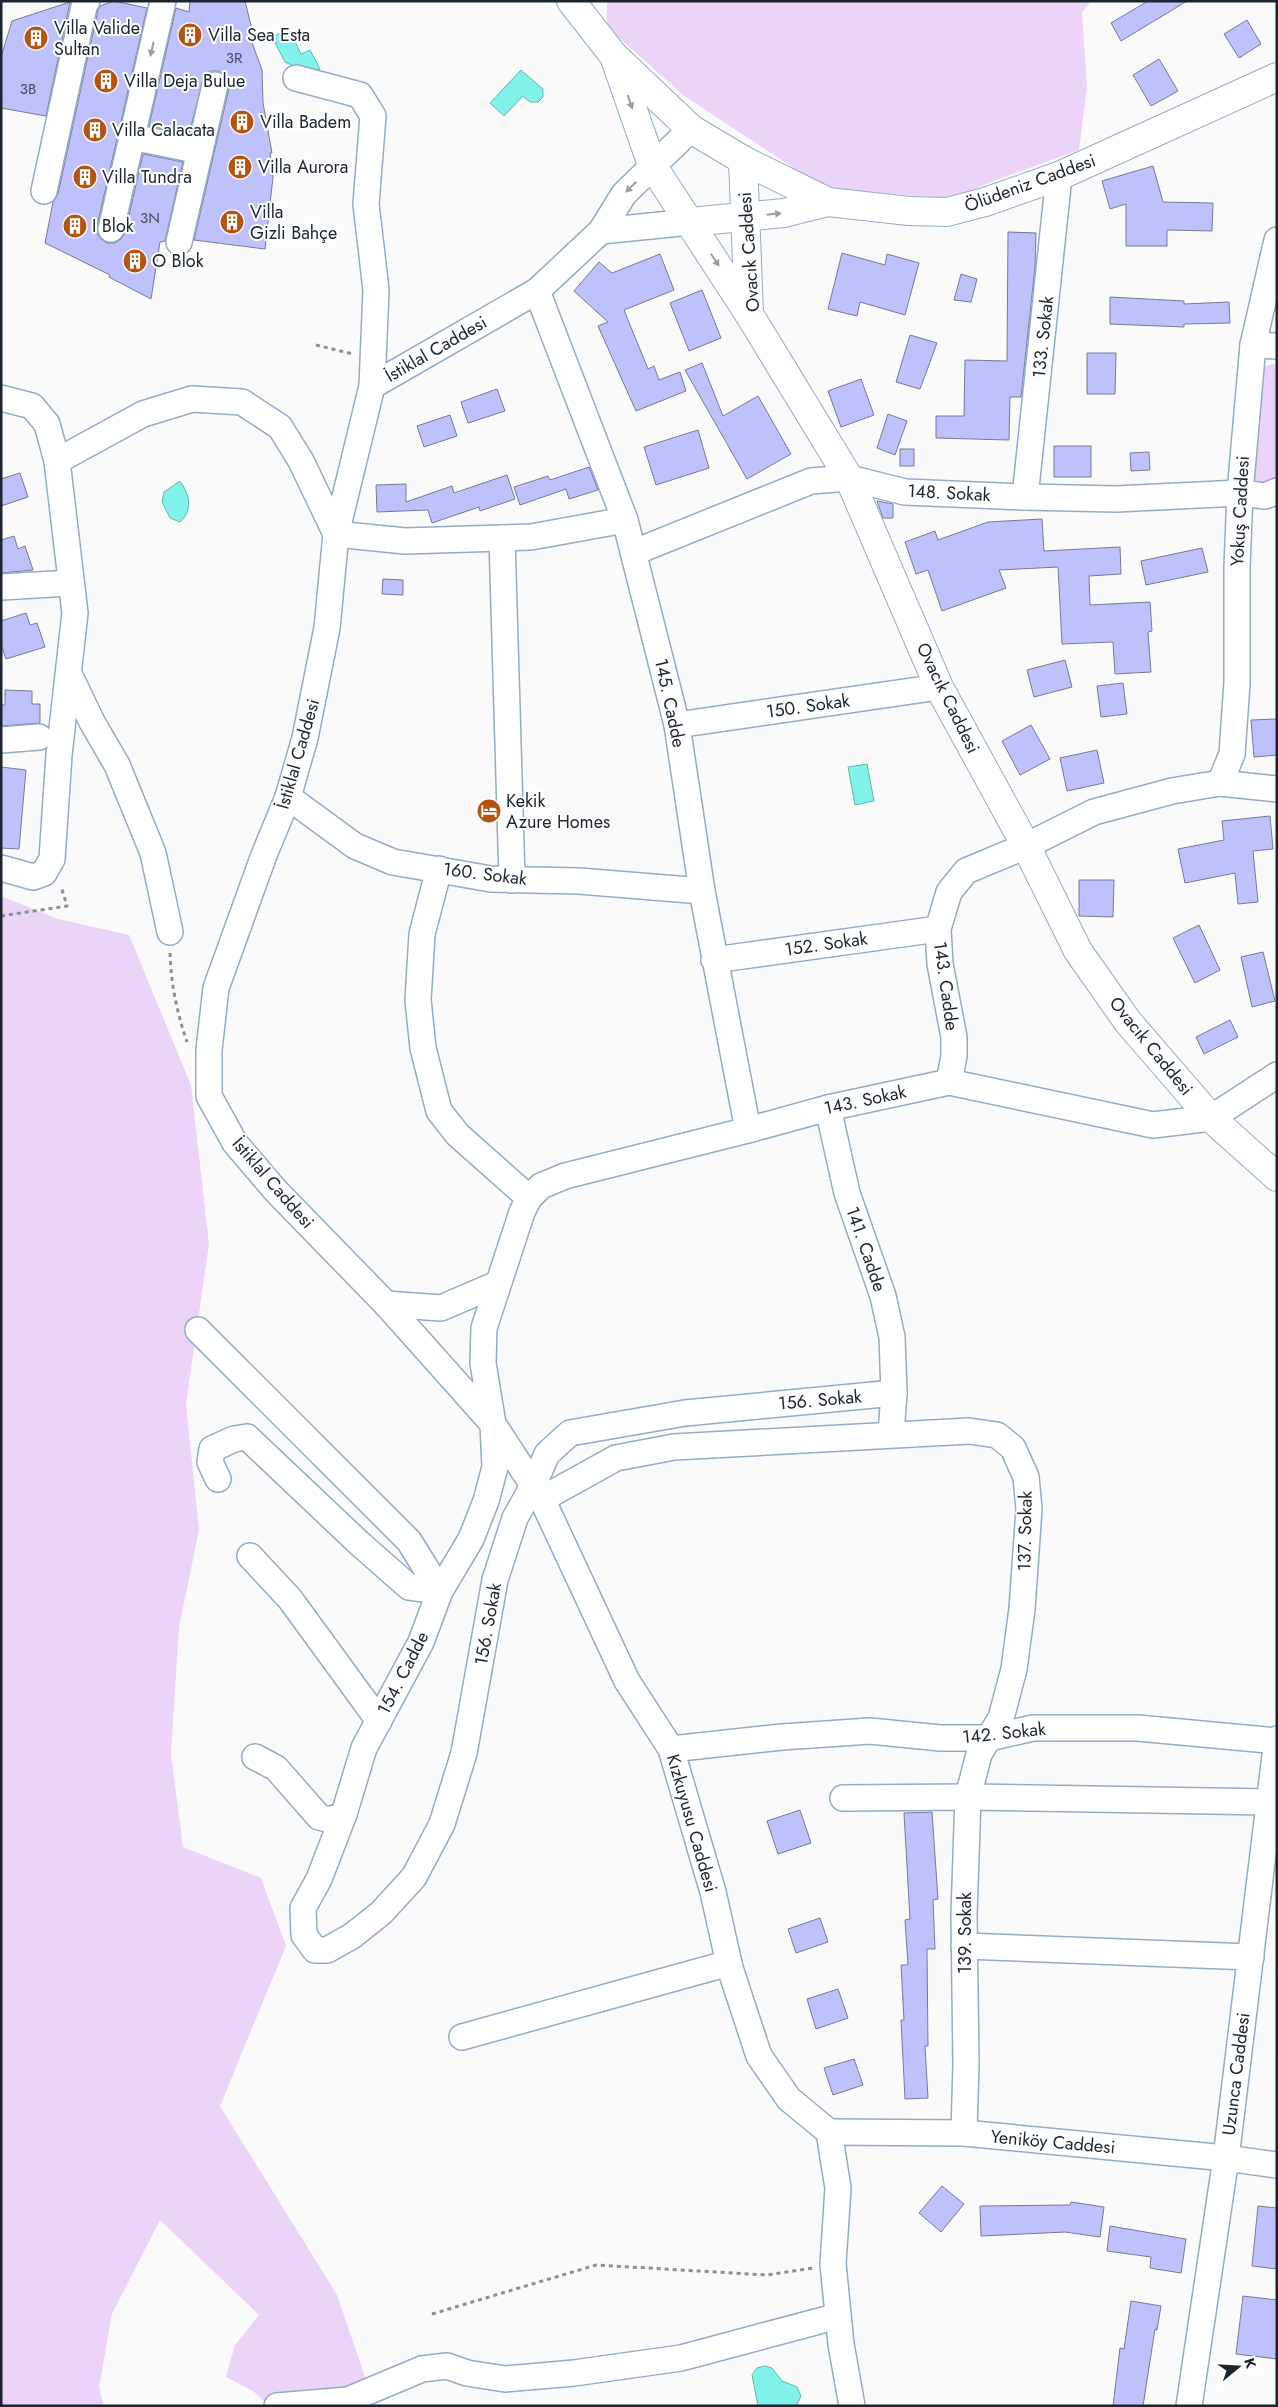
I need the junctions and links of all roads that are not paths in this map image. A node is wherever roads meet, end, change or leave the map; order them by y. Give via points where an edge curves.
1 (87, 1) edge
2 (163, 1) edge
3 (571, 1) edge
4 (614, 56) junction
5 (1277, 77) edge
6 (296, 78) dead end
7 (215, 85) dead end
8 (691, 129) junction
9 (132, 137) junction
10 (200, 151) junction
11 (743, 160) junction
12 (652, 166) junction
13 (1060, 176) junction
14 (44, 191) dead end
15 (828, 202) junction
16 (747, 217) junction
17 (690, 222) junction
18 (111, 229) dead end
19 (600, 231) junction
20 (1277, 240) edge
21 (179, 242) dead end
22 (537, 291) junction
23 (749, 314) junction
24 (1265, 346) edge
25 (372, 386) junction
26 (1, 398) edge
27 (57, 461) junction
28 (848, 478) junction
29 (1277, 491) edge
30 (1240, 493) junction
31 (1025, 497) junction
32 (625, 520) junction
33 (336, 534) junction
34 (502, 538) junction
35 (635, 552) junction
36 (71, 583) junction
37 (1, 587) edge
38 (70, 674) junction
39 (939, 687) junction
40 (676, 724) junction
41 (38, 738) dead end
42 (1, 740) edge
43 (1220, 783) junction
44 (1277, 790) edge
45 (288, 797) junction
46 (1026, 846) junction
47 (1, 868) edge
48 (440, 869) junction
49 (512, 880) junction
50 (702, 891) junction
51 (938, 929) junction
52 (170, 932) road end
53 (714, 960) junction
54 (1277, 1075) edge
55 (949, 1082) junction
56 (828, 1108) junction
57 (1211, 1118) junction
58 (748, 1130) junction
59 (1277, 1177) edge
60 (529, 1198) junction
61 (497, 1284) junction
62 (386, 1304) junction
63 (198, 1330) dead end
64 (894, 1393) junction
65 (493, 1424) junction
66 (891, 1434) junction
67 (218, 1479) dead end
68 (537, 1493) junction
69 (250, 1556) dead end
70 (440, 1592) junction
71 (379, 1721) junction
72 (989, 1738) junction
73 (1277, 1740) edge
74 (671, 1750) junction
75 (255, 1757) dead end
76 (968, 1797) junction
77 (843, 1798) dead end
78 (1269, 1802) junction
79 (344, 1814) junction
80 (964, 1946) junction
81 (1251, 1957) junction
82 (729, 1963) junction
83 (462, 2037) dead end
84 (829, 2132) junction
85 (964, 2133) junction
86 (1226, 2158) junction
87 (1277, 2165) edge
88 (838, 2316) junction
89 (278, 2406) edge
90 (852, 2406) edge
91 (1189, 2406) edge

1 - 14 street
2 -> 9 street
3 - 4 main road, Ölüdeniz Caddesi
4 - 8 main road, Ölüdeniz Caddesi
4 -> 12 main road
5 - 13 main road, Ölüdeniz Caddesi
6 - 25 street via 360,95 373,116 366,204 376,290
7 - 10 street
8 - 11 main road, Ölüdeniz Caddesi
8 - 12 street, İstiklal Caddesi
9 - 10 street
9 - 18 street
10 - 21 street
11 - 15 main road, Ölüdeniz Caddesi
11 - 16 main road, Ovacık Caddesi
12 - 17 main road
12 -> 19 street, İstiklal Caddesi via 624,194
13 - 15 main road, Ölüdeniz Caddesi via 947,212
13 - 31 street, 133. Sokak
16 -> 15 main road via 784,213
16 - 17 main road
16 - 23 main road, Ovacık Caddesi
17 - 19 street
17 -> 23 main road
19 - 22 street, İstiklal Caddesi
20 - 24 street, Yokuş Caddesi
22 - 25 street, İstiklal Caddesi
22 - 32 street, 145. Cadde
23 - 28 main road, Ovacık Caddesi
24 - 30 street, Yokuş Caddesi
25 - 33 street, İstiklal Caddesi
26 - 27 street via 32,406 47,424
27 - 33 street via 143,414 192,399 242,402 280,427 301,461
27 - 36 street
28 - 31 street, 148. Sokak via 905,492
28 - 35 street, 148. Sokak via 811,481
28 - 39 main road, Ovacık Caddesi
29 - 30 street, 148. Sokak via 1265,496
30 - 31 street, 148. Sokak via 1116,499
30 - 43 street, Yokuş Caddesi via 1236,568 1237,683 1232,754
32 - 34 street via 531,537
32 - 35 street, 145. Cadde
33 - 34 street via 404,541
33 - 45 street, İstiklal Caddesi via 327,628 305,738
34 - 49 street
35 - 40 street, 145. Cadde
36 - 37 street
36 - 38 street via 75,613
38 - 47 street via 59,755 52,860 44,873 33,877
38 - 52 street via 117,765 153,853
39 - 40 street, 150. Sokak
39 - 46 main road, Ovacık Caddesi
40 - 50 street, 145. Cadde
41 - 42 street
43 - 44 street, 143. Cadde
43 - 46 street, 143. Cadde via 1172,791 1094,812
45 - 48 street, 160. Sokak via 355,846 393,862
45 - 62 street, İstiklal Caddesi via 216,988 209,1050 209,1096 235,1143 276,1191
46 - 51 street, 143. Cadde via 966,871 948,892
46 - 57 main road, Ovacık Caddesi via 1078,951 1128,1022
48 - 49 street, 160. Sokak
48 - 60 street via 422,934 418,1000 423,1048 439,1112 458,1135
49 - 50 street, 160. Sokak via 579,881
50 - 53 street, 145. Cadde
51 - 53 street, 152. Sokak
51 - 55 street, 143. Cadde via 940,964 954,1037
53 - 58 street, 145. Cadde
54 - 57 street
55 - 56 street, 143. Sokak
55 - 57 street, 143. Sokak via 1153,1125
56 - 58 street, 143. Sokak
56 - 64 street, 141. Cadde via 847,1193 890,1329
57 - 59 main road, Ovacık Caddesi
58 - 60 street, 143. Sokak via 565,1176 541,1186
60 - 61 street, Kızkuyusu Caddesi
61 - 62 street via 440,1308
61 - 65 street, Kızkuyusu Caddesi via 484,1328 483,1363
62 - 65 street, İstiklal Caddesi
63 - 70 street via 409,1541
64 - 66 street, 141. Cadde
64 - 68 street, 156. Sokak via 685,1413 570,1433 547,1454
65 - 68 street, Kızkuyusu Caddesi
65 - 70 street, 154. Cadde via 495,1467 486,1501 471,1539
66 - 68 street, 137. Sokak via 674,1447 616,1458
66 - 72 street, 137. Sokak via 969,1431 997,1435 1012,1448 1026,1477 1029,1509 1014,1669 1001,1718
67 - 70 street via 210,1462 212,1449 247,1436 409,1586
68 - 74 street, Kızkuyusu Caddesi via 628,1681
68 - 79 street, 156. Sokak via 515,1518 495,1580 464,1753 442,1824 414,1877 380,1913 343,1941 327,1950 315,1950 304,1935 303,1908 319,1879
69 - 71 street via 290,1600
70 - 71 street, 154. Cadde via 421,1642
71 - 79 street, 154. Cadde via 364,1748
72 - 73 street, 142. Sokak via 1033,1728 1138,1728
72 - 74 street, 142. Sokak via 940,1738 870,1731
72 - 76 street, 139. Sokak via 979,1754
73 - 78 street, Uzunca Caddesi
74 - 82 street, Kızkuyusu Caddesi via 713,1892
75 - 79 street via 276,1768 319,1817 331,1820
76 - 77 street
76 - 78 street
76 - 80 street, 139. Sokak
78 - 81 street, Uzunca Caddesi
80 - 81 street
80 - 85 street, 139. Sokak
81 - 86 street, Uzunca Caddesi
82 - 83 street
82 - 84 street, Kızkuyusu Caddesi via 759,2056 789,2099
84 - 85 street, Yeniköy Caddesi
84 - 88 street via 838,2188 833,2264
85 - 86 street, Yeniköy Caddesi
86 - 87 street, Yeniköy Caddesi
86 - 91 street, Uzunca Caddesi
88 - 89 street via 681,2358 505,2379 447,2366 422,2369 348,2400
88 - 90 street

